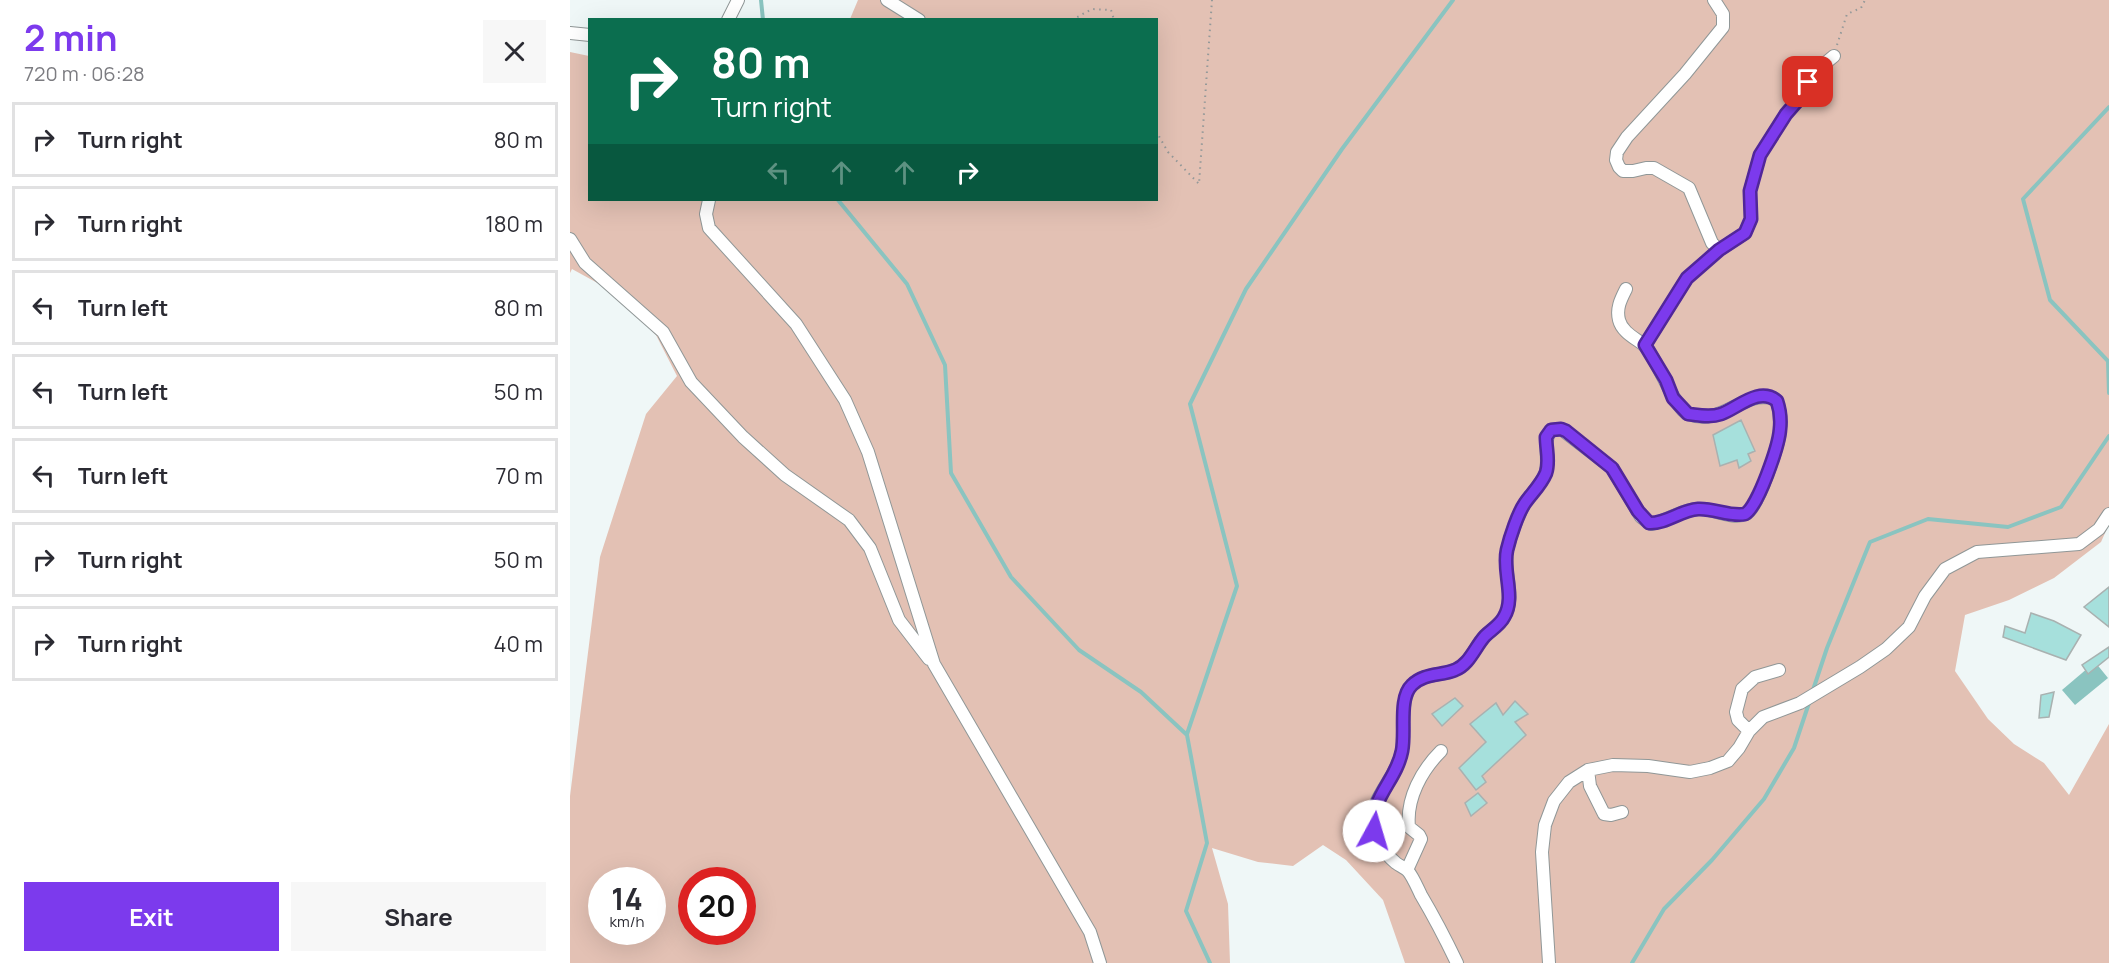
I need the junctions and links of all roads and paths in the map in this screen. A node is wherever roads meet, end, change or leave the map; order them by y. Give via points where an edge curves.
1 (738, 0) edge
2 (887, 0) edge
3 (1212, 0) edge
4 (1714, 0) edge
5 (1865, 0) edge
6 (729, 18) edge
7 (916, 18) edge
8 (1076, 18) edge
9 (1113, 18) edge
10 (570, 33) edge
11 (588, 35) edge
12 (1834, 56) joint
13 (1158, 134) edge
14 (709, 201) edge
15 (570, 239) edge
16 (1719, 250) junction
17 (1626, 289) dead end
18 (1645, 345) junction
19 (2109, 514) edge
20 (934, 664) junction
21 (1779, 670) dead end
22 (1749, 731) junction
23 (1442, 751) dead end
24 (1588, 770) junction
25 (1622, 812) dead end
26 (1407, 870) junction
27 (1100, 963) edge
28 (1457, 963) edge
29 (1549, 963) edge

1 - 6 street
2 - 7 street
3 - 13 path via 1199,183 1168,152
4 - 16 street via 1723,14 1723,27 1627,137 1616,160 1623,171 1654,168 1689,188 1712,243
5 - 12 path via 1861,8 1847,14
8 - 9 path via 1092,9 1111,10
10 - 11 street
12 - 16 street via 1817,70 1760,155 1750,191 1751,219 1745,233
14 - 20 street via 709,228 796,324 845,400 868,452
15 - 20 street via 585,263 663,332 691,382 743,437 785,475 849,520 870,548 899,620
16 - 18 street via 1687,278
17 - 18 street via 1618,306 1619,321 1635,341
18 - 26 street via 1673,398 1688,414 1712,417 1752,397 1777,401 1780,429 1775,455 1758,499 1745,514 1701,508 1649,523 1612,468 1566,431 1551,430 1546,437 1546,472 1524,504 1507,551 1509,606 1504,617 1462,666 1425,676 1407,691 1402,753 1372,820 1384,848
19 - 22 street via 2099,529 2079,544 1977,552 1945,569 1909,627 1887,649 1800,703 1763,717
20 - 27 street via 1090,932
21 - 22 street via 1755,677 1742,689 1736,712
22 - 24 street via 1728,761 1710,768 1690,772 1613,765
23 - 26 street via 1429,763 1410,807 1409,827 1421,839
24 - 25 street via 1590,786 1604,814
24 - 29 street via 1569,782 1554,801 1545,825 1542,852
26 - 28 street

